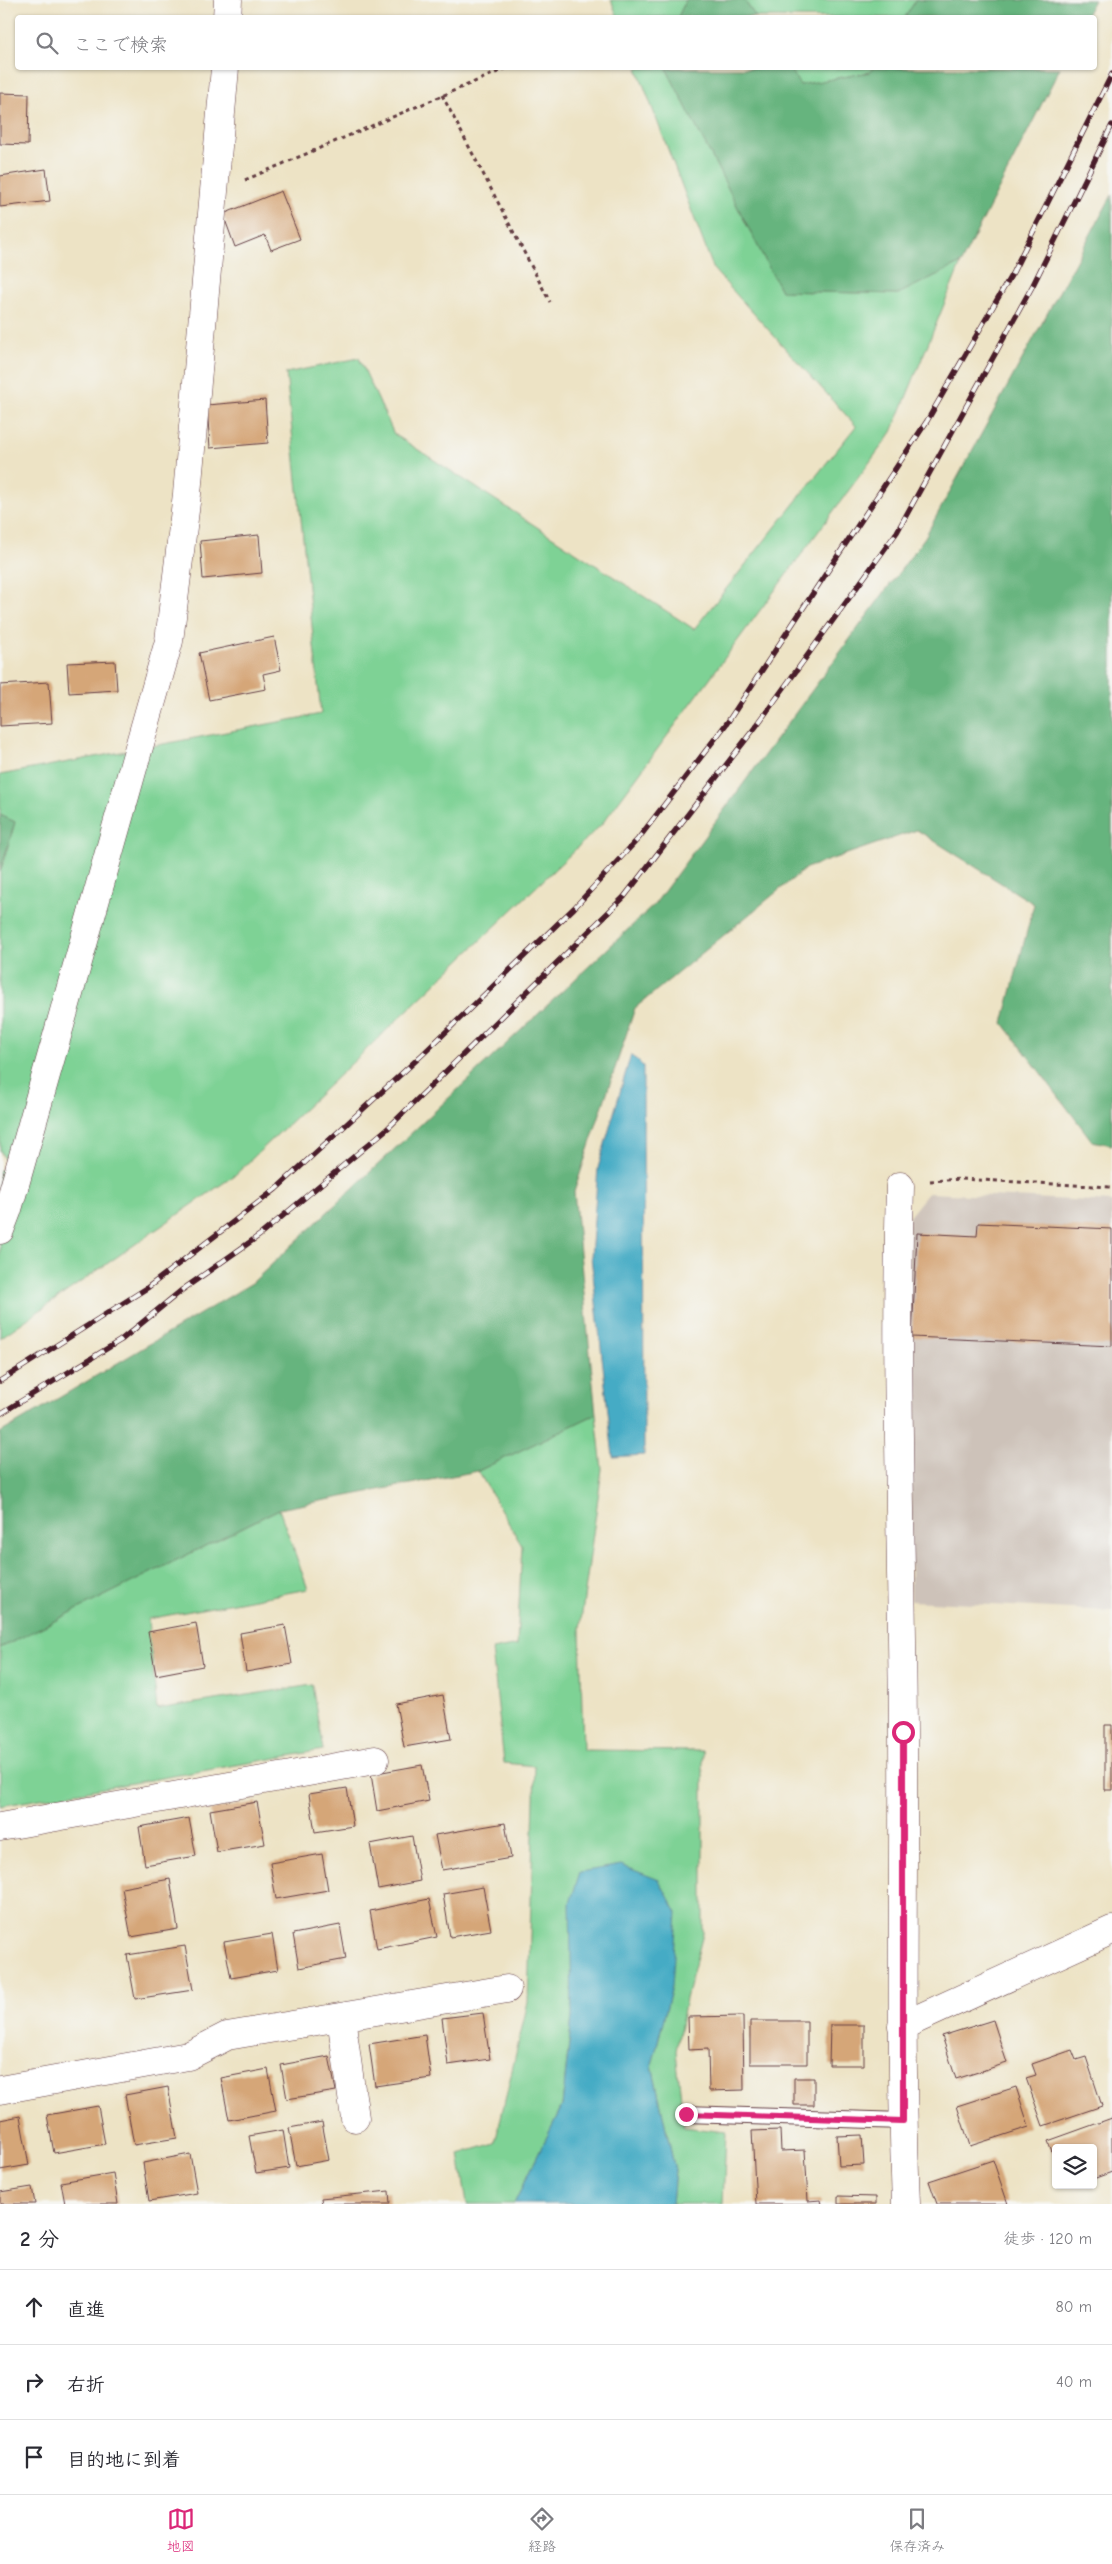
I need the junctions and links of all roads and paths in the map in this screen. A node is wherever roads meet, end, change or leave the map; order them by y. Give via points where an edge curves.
1 (228, 0) edge
2 (227, 15) edge
3 (225, 70) edge
4 (502, 70) edge
5 (442, 95) junction
6 (213, 194) junction
7 (550, 302) dead end
8 (900, 1186) joint
9 (1112, 1187) edge
10 (0, 1230) edge
11 (375, 1760) dead end
12 (0, 1827) edge
13 (1112, 1930) edge
14 (507, 1989) dead end
15 (341, 2017) junction
16 (902, 2026) junction
17 (0, 2090) edge
18 (686, 2114) dead end
19 (355, 2118) dead end
20 (903, 2121) junction
21 (906, 2204) edge

1 - 2 street
3 - 6 street
4 - 5 path
5 - 6 path
5 - 7 path
6 - 10 street via 187,494 169,641
8 - 9 path via 917,1181 960,1179
8 - 16 street via 897,1294 903,1732
11 - 12 street
13 - 16 street
14 - 15 street
15 - 17 street via 227,2036 188,2056
15 - 19 street
16 - 20 street
18 - 20 lane
20 - 21 street

